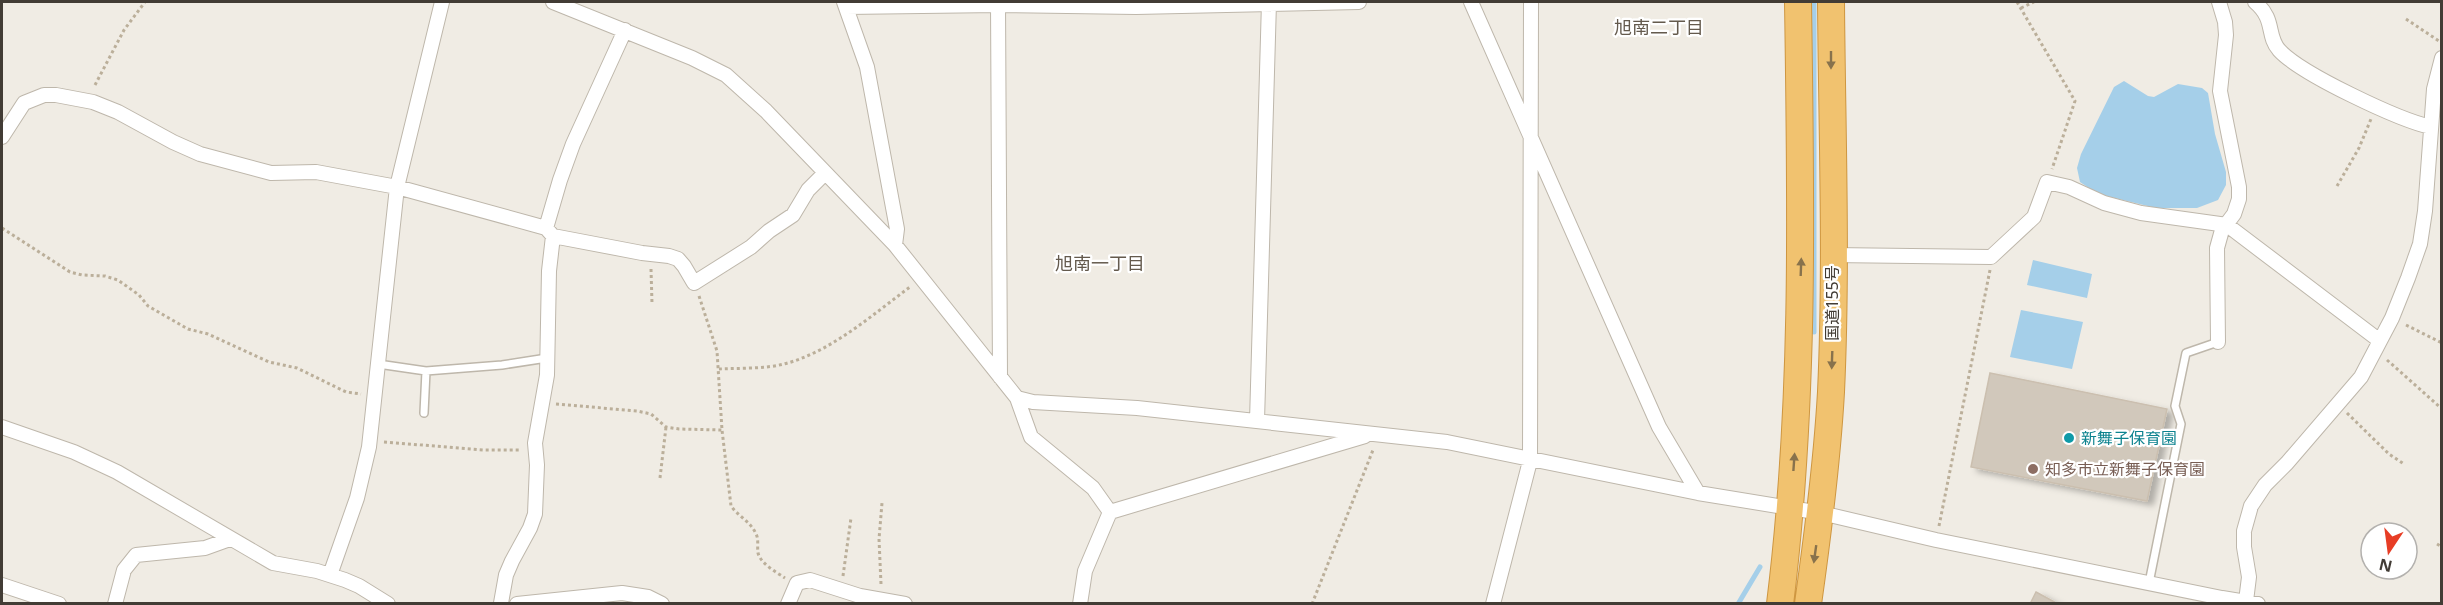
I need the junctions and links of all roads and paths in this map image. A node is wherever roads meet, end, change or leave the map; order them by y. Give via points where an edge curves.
1 (145, 2) edge
2 (442, 2) edge
3 (553, 2) edge
4 (1265, 2) edge
5 (1359, 2) edge
6 (1471, 2) edge
7 (1532, 2) edge
8 (1798, 2) edge
9 (1831, 2) edge
10 (2017, 2) edge
11 (2034, 2) edge
12 (2219, 2) edge
13 (2255, 2) edge
14 (998, 3) edge
15 (845, 4) edge
16 (2021, 8) junction
17 (2406, 19) dead end
18 (625, 30) junction
19 (2442, 43) edge
20 (2442, 58) edge
21 (95, 85) dead end
22 (2376, 107) junction
23 (2431, 127) junction
24 (2, 137) edge
25 (1532, 143) junction
26 (825, 173) junction
27 (2047, 182) junction
28 (2337, 186) dead end
29 (397, 187) junction
30 (2227, 225) junction
31 (2, 228) edge
32 (550, 232) junction
33 (895, 245) junction
34 (650, 254) junction
35 (1832, 255) junction
36 (1991, 257) junction
37 (922, 279) junction
38 (694, 284) junction
39 (652, 303) dead end
40 (2392, 318) junction
41 (2218, 342) joint
42 (2442, 343) edge
43 (2378, 346) junction
44 (547, 358) junction
45 (378, 364) junction
46 (719, 369) junction
47 (426, 371) junction
48 (1000, 377) junction
49 (375, 396) junction
50 (1017, 398) junction
51 (542, 401) junction
52 (2338, 404) junction
53 (2442, 409) edge
54 (424, 413) dead end
55 (1257, 422) junction
56 (2, 427) edge
57 (666, 428) junction
58 (722, 430) junction
59 (1376, 434) junction
60 (370, 439) junction
61 (535, 448) junction
62 (1530, 461) junction
63 (2404, 464) dead end
64 (660, 478) dead end
65 (1698, 493) junction
66 (882, 504) dead end
67 (1790, 508) junction
68 (1110, 512) junction
69 (1821, 513) junction
70 (851, 518) dead end
71 (230, 539) junction
72 (1936, 540) junction
73 (2437, 544) dead end
74 (2442, 547) edge
75 (330, 575) junction
76 (797, 583) junction
77 (2149, 583) junction
78 (2, 585) edge
79 (837, 589) junction
80 (859, 600) edge
81 (882, 600) junction
82 (2253, 602) edge
83 (59, 603) edge
84 (115, 603) edge
85 (388, 603) edge
86 (501, 603) edge
87 (517, 603) edge
88 (662, 603) edge
89 (788, 603) edge
90 (905, 603) edge
91 (1080, 603) edge
92 (1312, 603) edge
93 (1493, 603) edge
94 (1780, 603) edge
95 (1808, 603) edge

1 - 21 path via 124,30
2 - 29 street
3 - 18 street
4 - 5 street
4 - 14 street via 1136,7
4 - 55 street
6 - 25 street
7 - 25 street
67 -> 8 highway, 国道155号 via 1801,259
9 -> 35 highway, 国道155号
10 - 16 path
11 - 16 path
12 - 30 street via 2226,35 2220,91 2239,187 2234,214
13 - 22 street via 2269,19 2277,47 2286,56
14 - 15 street
14 - 48 street
15 - 33 street via 867,67 897,229
16 - 27 path via 2075,101
17 - 19 path
18 - 26 street via 726,75
18 - 32 street via 573,144 560,180
20 - 23 street via 2434,88
22 - 23 street
22 - 28 path
23 - 40 street via 2420,244
24 - 29 street via 24,103 56,94 118,112 200,154 271,173 316,172
25 - 62 street
25 - 65 street via 1659,427
26 - 33 street
26 - 38 street via 808,189 793,215
27 - 30 street via 2141,213
27 - 36 street via 2034,217
29 - 32 street
29 - 45 street
30 - 41 street via 2217,248
30 - 43 street
31 - 49 path via 69,272 118,280 148,306 188,329 269,362 297,368 346,392
32 - 34 street
32 - 44 street
33 - 37 street
34 - 38 street via 678,259
34 - 39 path
35 - 36 street
35 -> 69 highway, 国道155号 via 1831,393
36 - 72 path
37 - 46 path via 830,344 793,361
37 - 48 street
38 - 46 path via 717,351
40 - 42 path
40 - 43 street
41 - 77 lane via 2186,353 2175,406 2181,424
43 - 52 street via 2361,377
43 - 53 path
44 - 47 lane
44 - 51 street
45 - 47 lane
45 - 49 street
46 - 58 path
47 - 54 lane
48 - 50 street
49 - 60 street
50 - 55 street
50 - 68 street via 1031,436 1093,488
51 - 57 path via 638,411 651,414
51 - 61 street
52 - 63 path
52 - 82 street via 2251,506 2244,547
55 - 59 street
56 - 71 street via 117,471
57 - 58 path
57 - 64 path
58 - 76 path via 731,506 757,535 762,561
59 - 62 street via 1447,442
59 - 68 street
59 - 92 path
60 - 61 path via 484,450
60 - 75 street via 357,498
61 - 86 street via 535,514 506,575
62 - 65 street
62 - 93 street
65 - 67 street
66 - 81 path
67 - 69 street
67 - 94 highway, 国道155号
68 - 91 street via 1085,571
69 - 72 street
69 -> 95 highway, 国道155号
70 - 79 path via 846,561
71 - 75 street via 273,563
71 - 84 street via 205,548 136,555 124,570
72 - 77 street
73 - 74 path
75 - 85 street
76 - 79 street via 810,580
76 - 89 street
77 - 82 street
78 - 83 street
79 - 80 street
80 - 81 street
81 - 90 street
86 - 87 street
87 - 88 street via 622,593

